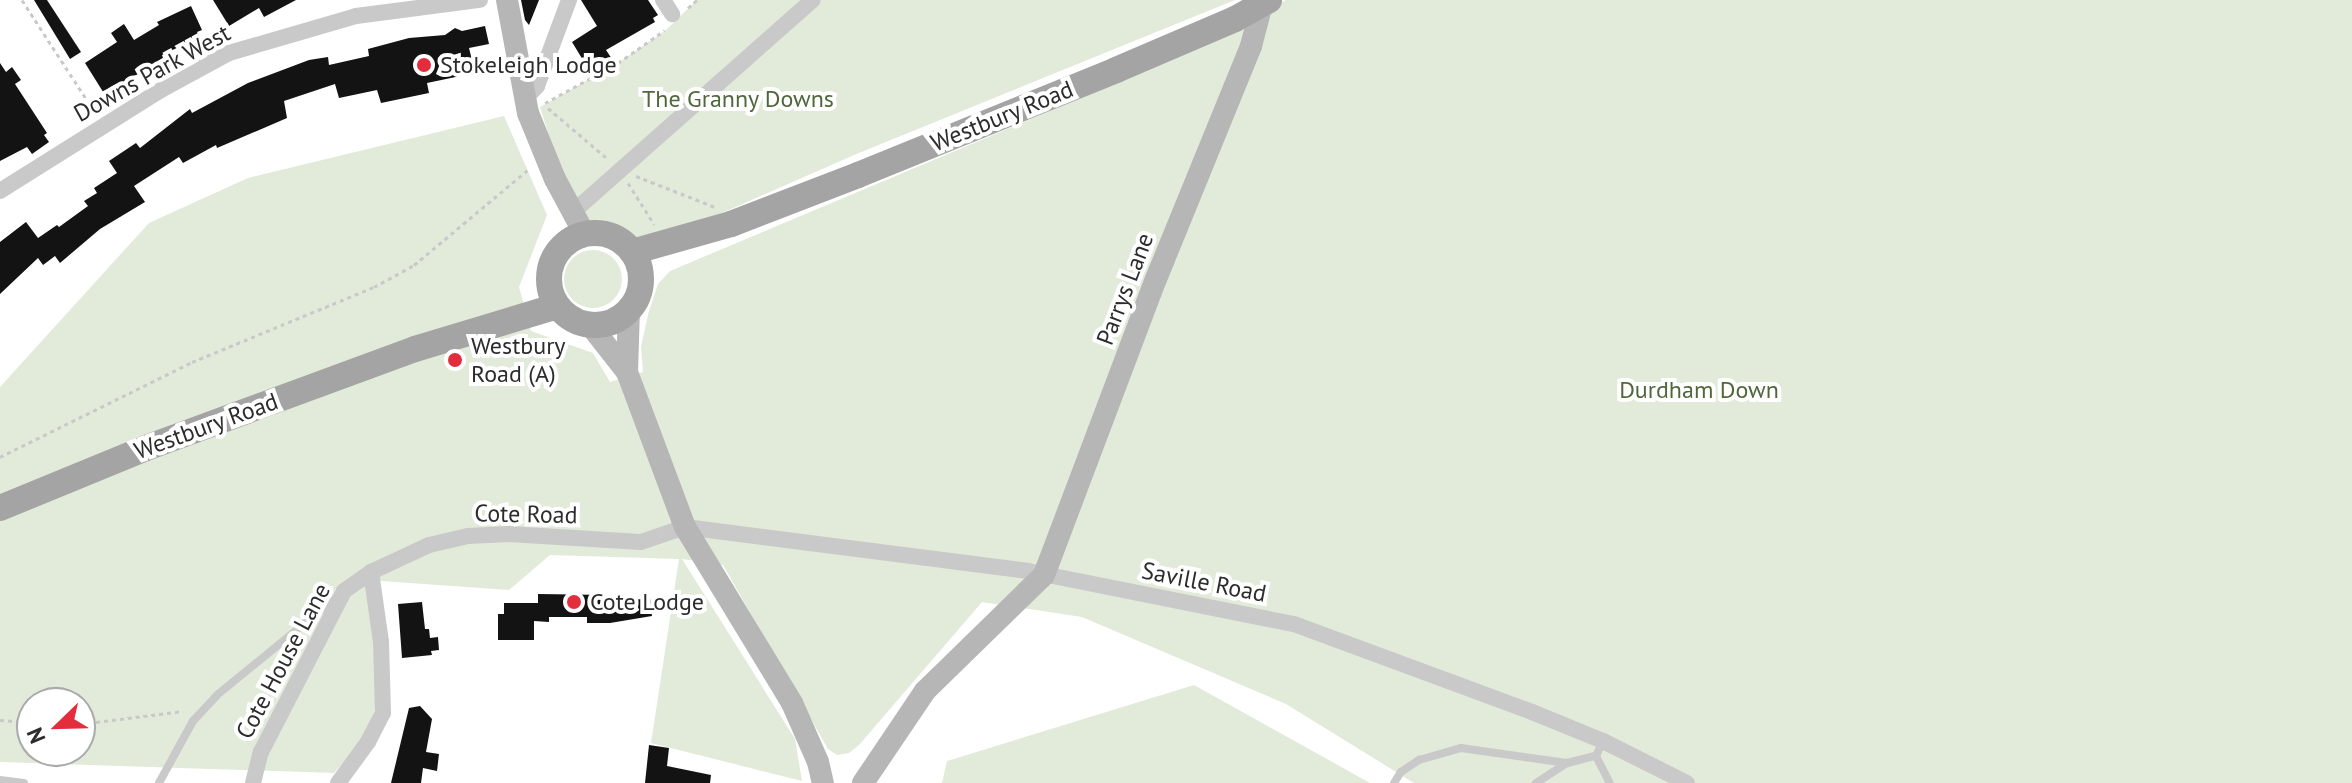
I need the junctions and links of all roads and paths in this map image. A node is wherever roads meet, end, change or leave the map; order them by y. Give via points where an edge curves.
1 (22, 0) edge
2 (480, 0) edge
3 (507, 0) edge
4 (569, 0) edge
5 (697, 0) edge
6 (813, 0) edge
7 (1266, 2) edge
8 (437, 3) edge
9 (672, 13) edge
10 (1235, 19) junction
11 (1251, 46) junction
12 (526, 106) junction
13 (103, 125) junction
14 (620, 169) junction
15 (551, 171) junction
16 (0, 191) edge
17 (731, 224) junction
18 (575, 229) junction
19 (665, 242) junction
20 (636, 262) junction
21 (553, 296) junction
22 (629, 310) junction
23 (590, 325) junction
24 (627, 372) junction
25 (0, 457) edge
26 (0, 508) edge
27 (685, 527) junction
28 (1041, 566) junction
29 (371, 572) junction
30 (344, 591) junction
31 (207, 706) junction
32 (96, 722) edge
33 (1599, 749) junction
34 (1567, 763) junction
35 (0, 780) edge
36 (24, 783) edge
37 (159, 783) edge
38 (253, 783) edge
39 (338, 783) edge
40 (823, 783) edge
41 (863, 783) edge
42 (1394, 783) edge
43 (1536, 783) edge
44 (1610, 783) edge
45 (1687, 783) edge

1 - 13 path
2 - 8 street, Downs Park West
3 - 12 main road
4 - 12 street
5 - 9 path
6 - 14 street
7 - 10 main road, Westbury Road
7 - 11 main road, Parrys Lane
8 - 13 street, Downs Park West via 356,16 229,53
9 - 12 path via 618,63
10 - 11 main road
10 - 17 main road, Westbury Road
11 - 28 main road, Parrys Lane
12 - 15 main road
13 - 16 street, Downs Park West
14 - 18 street via 594,192
14 - 19 path
15 - 18 main road
15 - 25 path via 520,173 414,265 374,287 192,362
17 - 19 main road, Westbury Road
17 - 20 main road, Westbury Road
18 - 20 main road via 612,235
18 - 21 main road via 552,261
19 - 20 main road, Westbury Road
20 - 22 main road via 640,285
21 - 23 main road via 571,319
21 - 26 main road, Westbury Road
22 - 23 main road via 611,322
22 - 24 main road
23 - 24 main road
24 - 27 main road
27 - 28 street, Saville Road
27 - 29 street, Cote Road via 641,542 468,536 429,545
27 - 40 main road via 792,703
28 - 33 street, Saville Road via 1294,624
28 - 41 main road, Parrys Lane via 925,691
29 - 30 street, Cote House Lane
29 - 39 street via 381,642 383,713
30 - 31 lane
30 - 38 street, Cote House Lane via 261,752
31 - 32 path
31 - 37 lane
33 - 34 lane
33 - 44 lane
33 - 45 street, Saville Road
34 - 42 lane via 1461,748 1433,753 1401,772
34 - 43 lane
35 - 36 lane

